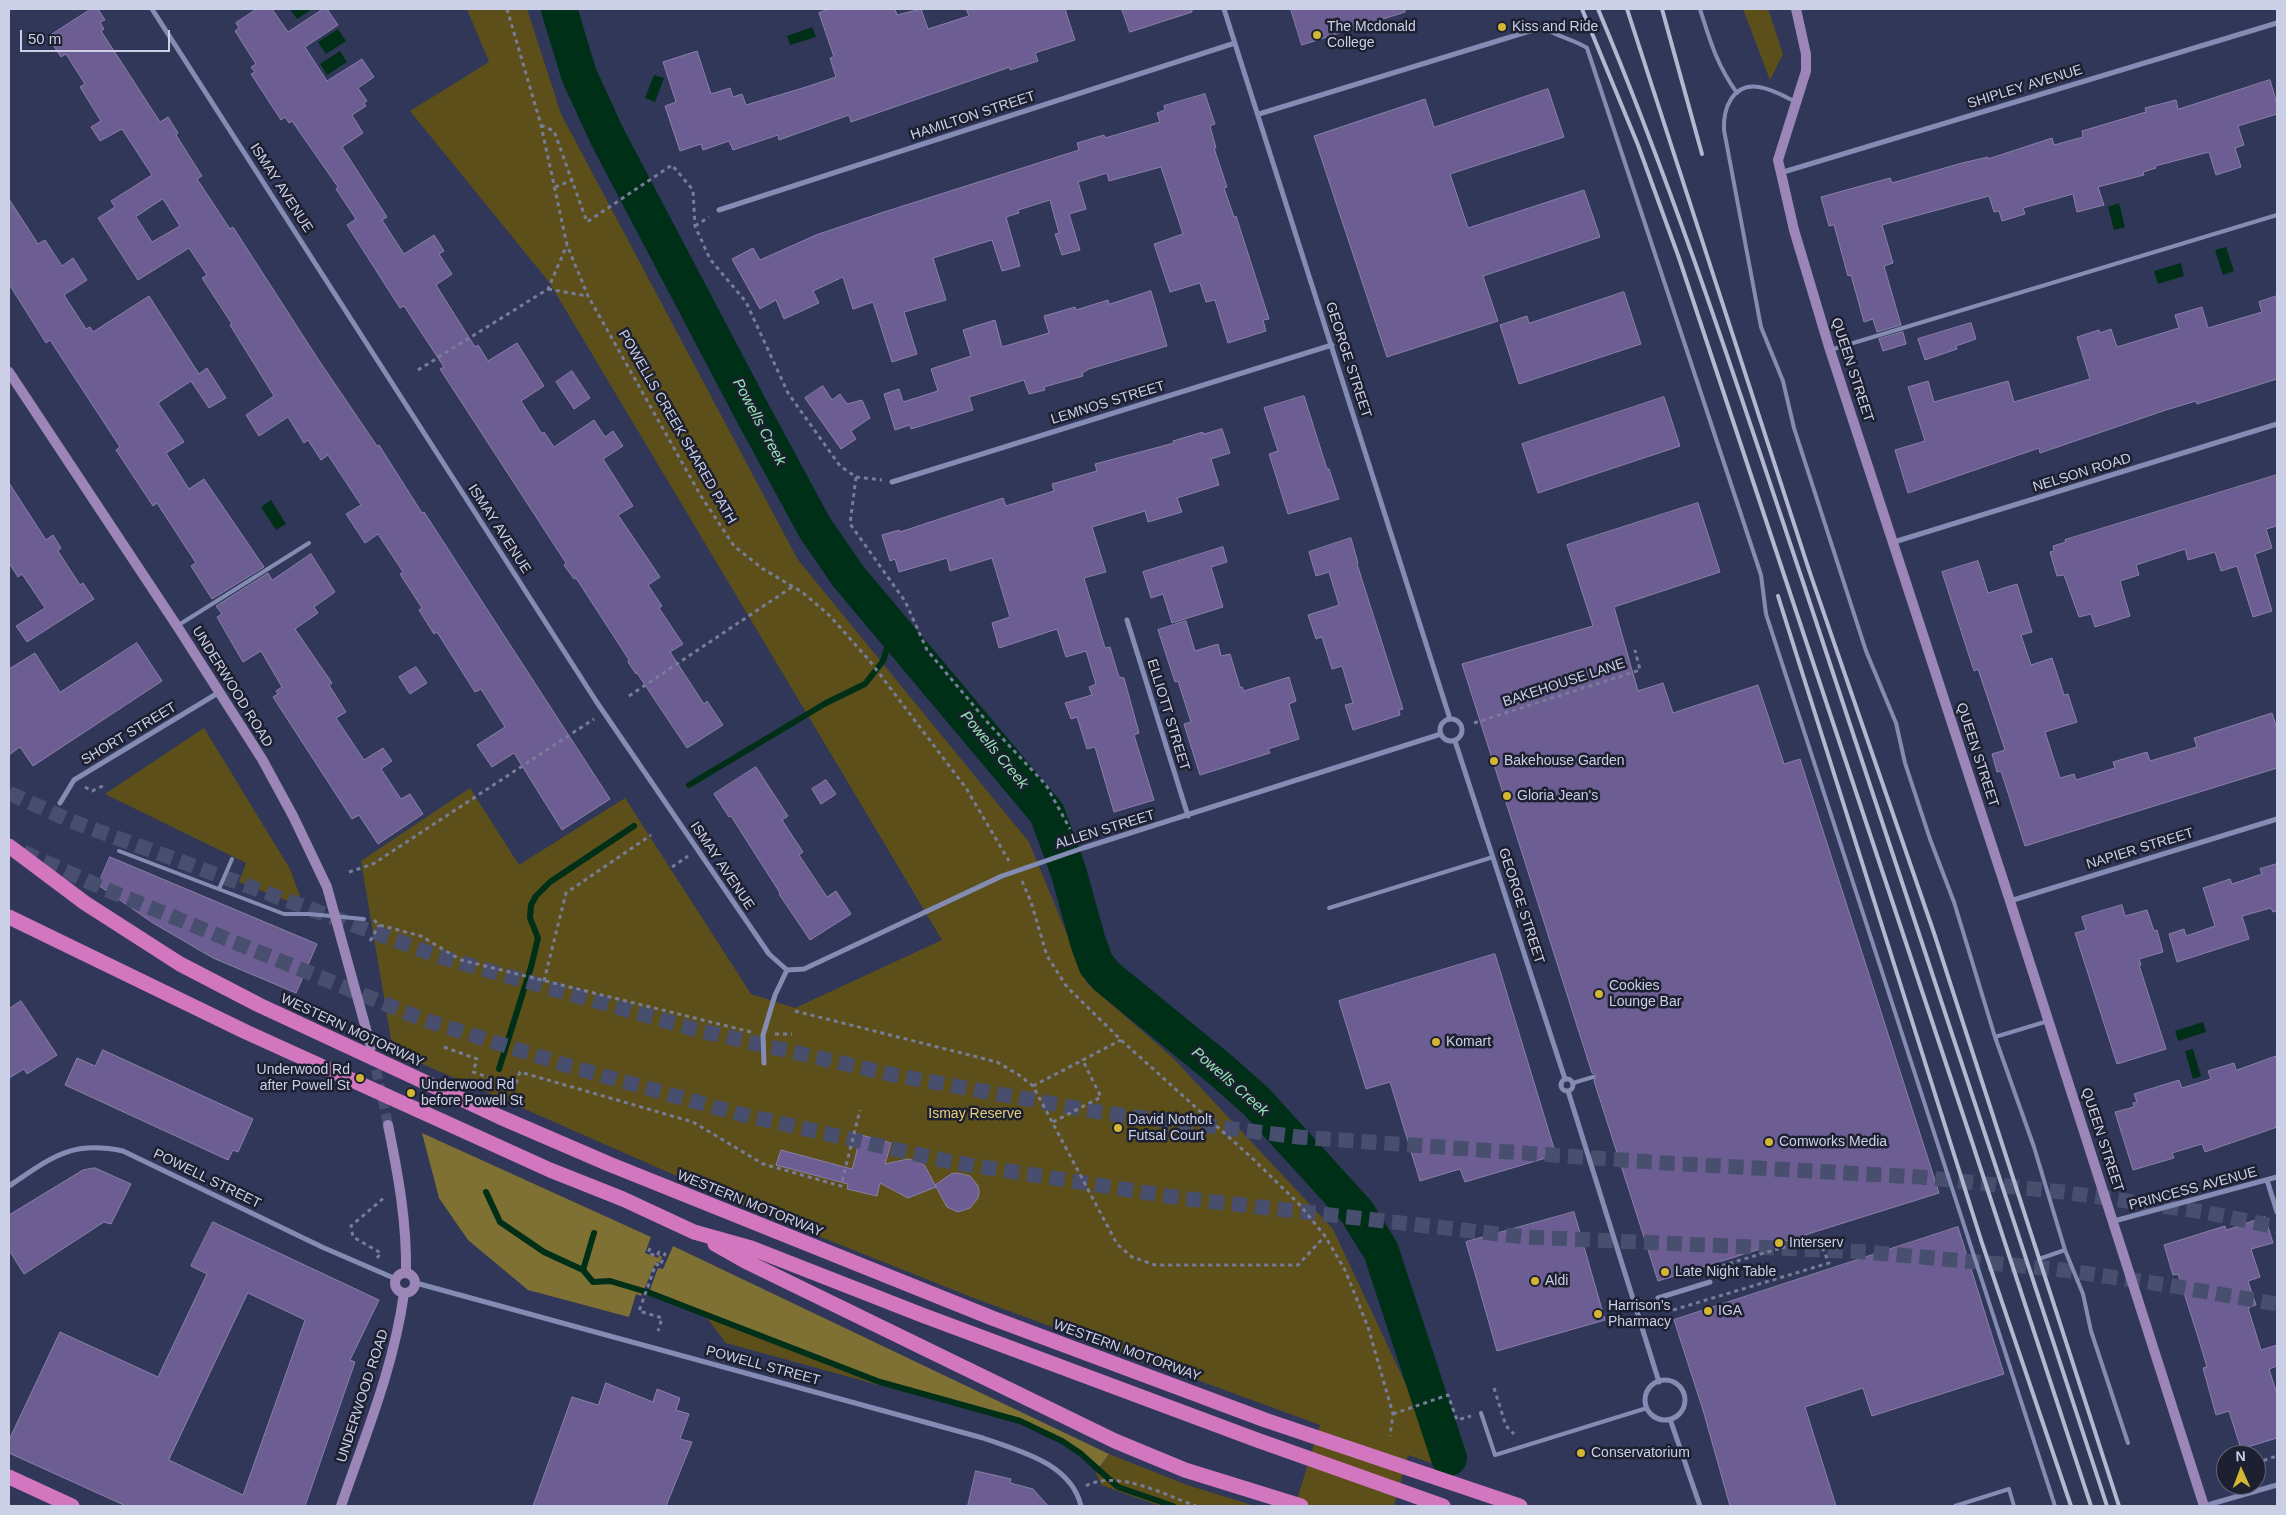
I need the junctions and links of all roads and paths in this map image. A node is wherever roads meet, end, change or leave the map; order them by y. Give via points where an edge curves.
1 (152, 9) edge
2 (507, 9) edge
3 (1224, 9) edge
4 (1700, 9) edge
5 (1796, 9) edge
6 (2277, 23) edge
7 (1543, 27) joint
8 (1235, 43) junction
9 (1737, 93) junction
10 (1797, 103) junction
11 (1259, 114) junction
12 (541, 125) junction
13 (1780, 173) junction
14 (573, 180) junction
15 (554, 187) junction
16 (719, 210) joint
17 (2277, 215) edge
18 (695, 226) junction
19 (567, 245) junction
20 (548, 289) junction
21 (588, 296) junction
22 (1332, 345) junction
23 (1830, 350) junction
24 (418, 370) dead end
25 (9, 372) edge
26 (2277, 424) edge
27 (856, 477) junction
28 (892, 482) joint
29 (1894, 542) junction
30 (309, 544) dead end
31 (792, 586) junction
32 (1127, 620) dead end
33 (177, 626) junction
34 (1634, 650) dead end
35 (218, 693) junction
36 (628, 696) dead end
37 (604, 713) junction
38 (1450, 719) junction
39 (1474, 724) dead end
40 (1440, 734) junction
41 (1456, 741) junction
42 (60, 803) dead end
43 (1188, 816) junction
44 (2277, 819) edge
45 (1070, 829) dead end
46 (652, 835) dead end
47 (9, 846) edge
48 (698, 850) junction
49 (119, 851) dead end
50 (1493, 857) junction
51 (232, 859) dead end
52 (672, 867) dead end
53 (350, 872) dead end
54 (1016, 872) junction
55 (219, 889) junction
56 (2010, 900) junction
57 (1329, 908) dead end
58 (9, 917) edge
59 (336, 917) junction
60 (373, 918) dead end
61 (364, 919) dead end
62 (379, 925) junction
63 (370, 942) dead end
64 (787, 970) junction
65 (544, 981) junction
66 (795, 1011) dead end
67 (2049, 1020) junction
68 (792, 1034) dead end
69 (763, 1035) junction
70 (1995, 1037) junction
71 (1121, 1040) junction
72 (371, 1047) tunnel mouth
73 (444, 1047) dead end
74 (1082, 1059) junction
75 (764, 1063) dead end
76 (1593, 1077) dead end
77 (1565, 1079) junction
78 (1573, 1083) junction
79 (1033, 1086) junction
80 (1568, 1091) junction
81 (860, 1110) dead end
82 (1053, 1122) junction
83 (388, 1125) tunnel mouth
84 (2277, 1177) edge
85 (2267, 1180) junction
86 (9, 1186) edge
87 (388, 1194) dead end
88 (2277, 1212) edge
89 (2114, 1222) junction
90 (694, 1232) junction
91 (1325, 1236) junction
92 (1779, 1243) dead end
93 (650, 1248) dead end
94 (1781, 1248) junction
95 (2064, 1250) junction
96 (2039, 1259) dead end
97 (369, 1268) junction
98 (406, 1273) junction
99 (396, 1280) junction
100 (1710, 1282) joint
101 (416, 1283) junction
102 (404, 1293) junction
103 (1658, 1298) dead end
104 (1673, 1310) dead end
105 (658, 1331) dead end
106 (1659, 1382) junction
107 (1494, 1388) dead end
108 (1647, 1408) junction
109 (1482, 1413) joint
110 (1393, 1414) junction
111 (1670, 1419) junction
112 (1514, 1434) dead end
113 (1390, 1436) dead end
114 (2128, 1443) dead end
115 (9, 1477) edge
116 (2277, 1485) edge
117 (1076, 1491) junction
118 (72, 1506) edge
119 (341, 1506) edge
120 (1081, 1506) edge
121 (1196, 1506) edge
122 (1298, 1506) edge
123 (1443, 1506) edge
124 (1520, 1506) edge
125 (1700, 1506) edge
126 (1955, 1506) edge
127 (2014, 1506) edge
128 (2056, 1506) edge
129 (2204, 1506) edge

1 - 37 street, ISMAY AVENUE
2 - 12 path, POWELLS CREEK SHARED PATH
3 - 8 street, GEORGE STREET
4 - 9 lane via 1715,57
5 - 10 street, QUEEN STREET via 1806,54 1806,71
6 - 13 street, SHIPLEY AVENUE
7 - 11 street
7 - 128 lane via 1587,48 1761,575 1766,614
8 - 11 street, GEORGE STREET
8 - 16 street, HAMILTON STREET
9 - 10 lane via 1755,86
9 - 70 lane via 1726,106 1724,130 1761,327 1783,381 1794,428 1866,651 1896,723 1905,763 1954,902
10 - 13 street, QUEEN STREET via 1782,142 1778,160
11 - 22 street, GEORGE STREET
12 - 14 path via 554,132
12 - 15 path, POWELLS CREEK SHARED PATH
13 - 23 street, QUEEN STREET
14 - 15 path
14 - 18 path via 587,222 672,165 693,190
15 - 19 path, POWELLS CREEK SHARED PATH
16 - 18 path
17 - 23 lane
18 - 27 path via 710,259 746,302 788,393 840,466
19 - 20 path
19 - 21 path, POWELLS CREEK SHARED PATH
20 - 21 path
20 - 24 path
21 - 31 path, POWELLS CREEK SHARED PATH via 701,496 734,546
22 - 28 street, LEMNOS STREET
22 - 38 street, GEORGE STREET
23 - 29 street, QUEEN STREET
25 - 33 street, UNDERWOOD ROAD
26 - 29 street, NELSON ROAD
27 - 28 path
27 - 45 path via 850,524 906,601 927,650 1046,785
29 - 56 street, QUEEN STREET
30 - 33 lane
31 - 36 path
31 - 54 path, POWELLS CREEK SHARED PATH via 829,615 869,660 966,788
32 - 43 street, ELLIOTT STREET
33 - 35 street, UNDERWOOD ROAD
34 - 39 path, BAKEHOUSE LANE via 1640,670
35 - 42 street, SHORT STREET via 74,780
35 - 59 street, UNDERWOOD ROAD via 262,759 293,816 327,887
37 - 48 street, ISMAY AVENUE
37 - 53 path via 372,864
38 - 40 street via 1443,723
38 - 41 street via 1462,727 1461,736
40 - 41 street via 1445,740
40 - 43 street, ALLEN STREET
41 - 50 street, GEORGE STREET
43 - 54 street, ALLEN STREET
44 - 56 street, NAPIER STREET
46 - 65 path via 566,893
47 - 124 highway, WESTERN MOTORWAY via 85,904 180,964 259,1005 500,1117 831,1255 992,1318 1265,1420
48 - 52 path
48 - 64 street, ISMAY AVENUE via 769,954
49 - 55 lane
50 - 57 lane
50 - 77 street, GEORGE STREET
51 - 55 lane
54 - 64 street, ALLEN STREET via 804,969
54 - 71 path, POWELLS CREEK SHARED PATH via 1032,902 1047,956 1056,973 1080,1002
55 - 59 lane via 284,914
56 - 67 street, QUEEN STREET
58 - 90 highway via 246,1032
59 - 61 lane
59 - 72 street, UNDERWOOD ROAD
60 - 62 path
62 - 63 path
62 - 65 path via 421,936 462,960
64 - 69 street via 774,995
65 - 69 path
66 - 79 path via 997,1062
67 - 70 lane
67 - 89 street, QUEEN STREET
68 - 69 path
69 - 75 street
70 - 95 lane via 2034,1147
71 - 74 path
71 - 91 path, POWELLS CREEK SHARED PATH via 1300,1204
73 - 81 path via 477,1059 473,1072 515,1086 520,1072 693,1122 763,1164 841,1186
74 - 79 path
74 - 82 path via 1100,1097
76 - 78 lane
77 - 78 street
77 - 80 street via 1561,1083 1562,1089
78 - 80 street
79 - 82 path
80 - 106 street
82 - 91 path via 1117,1244 1132,1257 1155,1265 1298,1265
83 - 98 street via 402,1192 407,1236
84 - 85 street, PRINCESS AVENUE
85 - 88 street
85 - 89 street, PRINCESS AVENUE
86 - 97 street, POWELL STREET via 51,1158 74,1149 103,1147 123,1151
87 - 97 path via 351,1226 353,1237 381,1253
89 - 129 street, QUEEN STREET
90 - 122 highway via 745,1261 1115,1441 1186,1470
90 - 123 highway via 751,1248 1257,1440
91 - 110 path, POWELLS CREEK SHARED PATH via 1345,1270 1368,1327
92 - 94 path
93 - 105 path via 648,1253 665,1254 660,1266 656,1264 639,1311 662,1318
94 - 100 path via 1724,1265
94 - 104 path via 1818,1238 1829,1263
95 - 96 lane
95 - 114 lane via 2083,1294 2091,1332
97 - 99 street, POWELL STREET
98 - 99 street via 400,1274
98 - 101 street via 412,1275
99 - 102 street via 398,1289
100 - 103 street
101 - 102 street via 410,1292
101 - 117 street, POWELL STREET via 983,1438 1033,1457 1056,1470
102 - 119 street, UNDERWOOD ROAD via 399,1332
106 - 108 street via 1646,1395
106 - 111 street via 1672,1382 1684,1393 1684,1408
107 - 112 path via 1506,1426
108 - 109 lane via 1495,1456
108 - 111 street via 1654,1417
109 - 110 path via 1457,1420 1448,1395
110 - 113 path, POWELLS CREEK SHARED PATH
111 - 125 street
115 - 118 highway
116 - 129 street
117 - 120 street, POWELL STREET
117 - 121 path via 1094,1481 1119,1480
126 - 127 lane via 2009,1489

